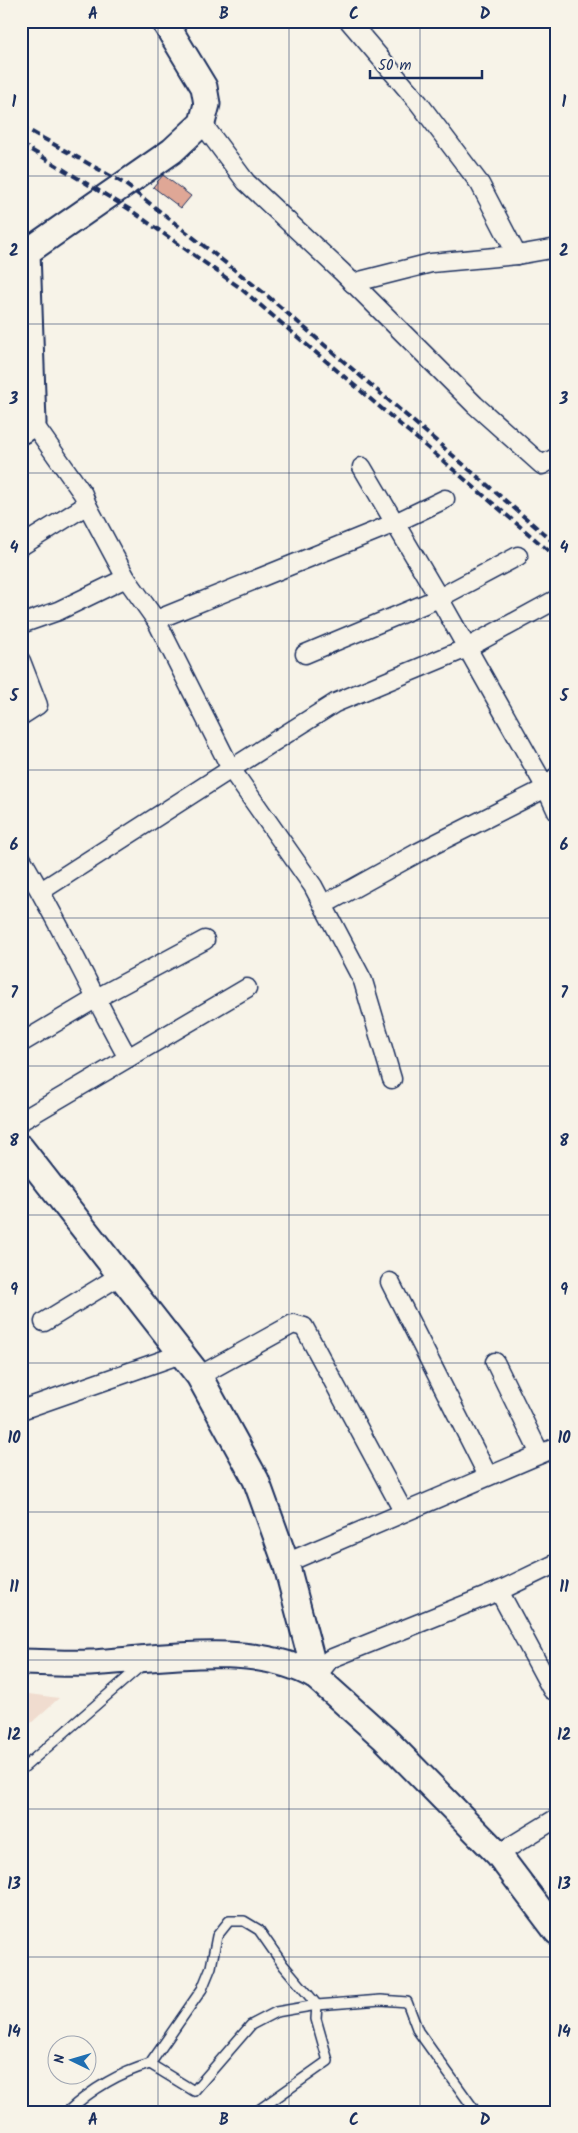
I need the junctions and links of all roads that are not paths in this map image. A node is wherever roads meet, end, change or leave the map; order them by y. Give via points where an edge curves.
1 (164, 21) edge
2 (349, 21) edge
3 (202, 123) junction
4 (557, 248) edge
5 (23, 254) edge
6 (517, 255) junction
7 (352, 283) junction
8 (27, 427) edge
9 (557, 457) edge
10 (362, 467) dead end
11 (445, 498) dead end
12 (87, 505) junction
13 (395, 523) junction
14 (21, 546) edge
15 (518, 556) dead end
16 (126, 578) junction
17 (439, 598) junction
18 (557, 599) edge
19 (156, 620) junction
20 (21, 624) edge
21 (467, 648) junction
22 (305, 654) dead end
23 (21, 661) edge
24 (21, 716) edge
25 (230, 770) junction
26 (551, 782) edge
27 (557, 812) edge
28 (21, 858) edge
29 (41, 891) junction
30 (323, 905) junction
31 (205, 940) dead end
32 (246, 988) dead end
33 (96, 999) junction
34 (21, 1043) edge
35 (128, 1058) junction
36 (392, 1079) dead end
37 (21, 1121) edge
38 (21, 1148) edge
39 (121, 1274) junction
40 (390, 1282) dead end
41 (44, 1322) dead end
42 (181, 1354) junction
43 (495, 1362) dead end
44 (198, 1376) junction
45 (21, 1410) edge
46 (557, 1447) edge
47 (540, 1454) junction
48 (488, 1476) junction
49 (403, 1511) junction
50 (286, 1563) junction
51 (557, 1563) edge
52 (499, 1591) junction
53 (150, 1658) junction
54 (21, 1662) edge
55 (316, 1677) junction
56 (555, 1691) edge
57 (21, 1770) edge
58 (557, 1818) edge
59 (498, 1854) junction
60 (557, 1932) edge
61 (317, 2005) junction
62 (150, 2064) junction
63 (68, 2112) edge
64 (256, 2112) edge
65 (476, 2112) edge

1 - 3 main road via 204,88 207,104
2 - 6 street via 418,102 480,184
3 - 5 main road via 172,151
3 - 7 street via 246,182
4 - 6 street
5 - 8 main road
6 - 7 street via 431,263
7 - 9 street via 475,405 542,465
8 - 12 street via 83,494
10 - 13 street
11 - 13 street
12 - 14 street
12 - 16 street
13 - 17 street
13 - 19 street
15 - 17 street
16 - 19 street
16 - 20 street via 58,611
17 - 21 street
17 - 22 street
18 - 21 street
19 - 25 street
21 - 25 street via 335,703
21 - 26 street
23 - 24 street via 38,705
25 - 29 street
25 - 30 street via 313,886
26 - 27 street
26 - 30 street
28 - 29 street
29 - 33 street
30 - 36 street via 363,980
31 - 33 street
32 - 35 street
33 - 34 street
33 - 35 street
35 - 37 street
38 - 39 main road
39 - 41 street
39 - 42 main road
40 - 48 street
42 - 44 main road
42 - 45 street
43 - 47 street
44 - 49 street via 294,1324 304,1327
44 - 50 main road via 256,1480
46 - 47 street
47 - 48 street
48 - 49 street
49 - 50 street
50 - 55 main road
51 - 52 street
52 - 55 street via 330,1658
52 - 56 street
53 - 54 main road via 88,1663
53 - 55 main road via 197,1654 252,1657 292,1666
53 - 57 lane
55 - 59 main road via 386,1739
58 - 59 street
59 - 60 main road
61 - 62 lane via 276,2012 252,2025 194,2091
61 - 62 lane via 259,1930 244,1921 228,1921 217,1936 211,1967 202,1989
61 - 64 lane via 316,2019 328,2061
61 - 65 lane via 381,2000 406,2002 418,2031
62 - 63 lane via 129,2070 90,2092

